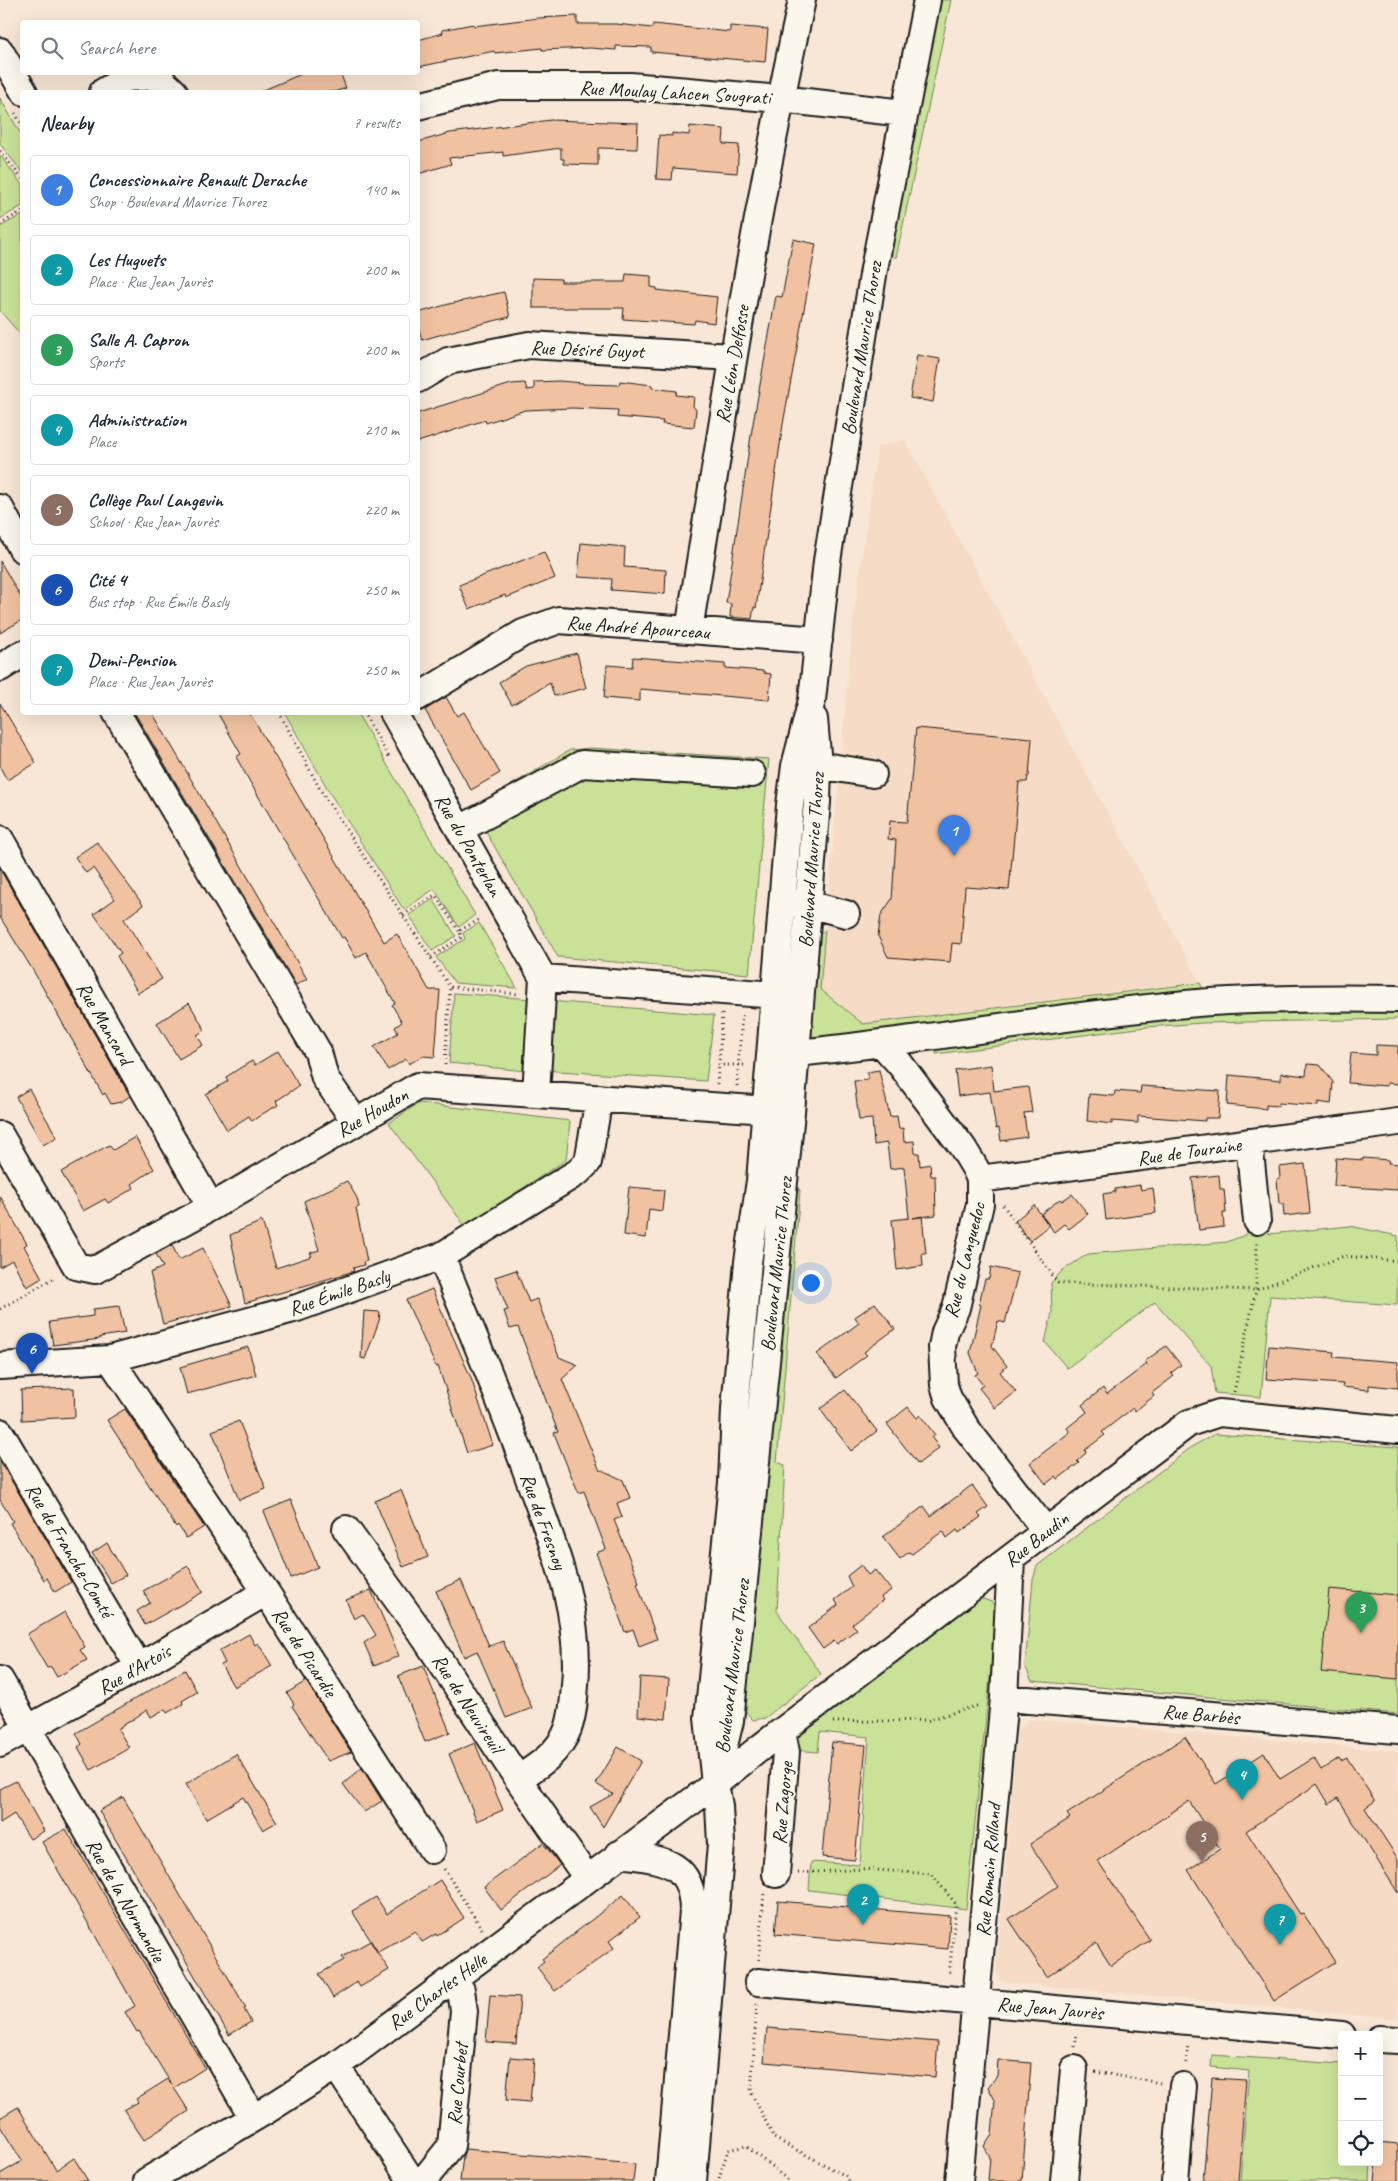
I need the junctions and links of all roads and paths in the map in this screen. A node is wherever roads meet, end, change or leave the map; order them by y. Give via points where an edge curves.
1 (802, 0) edge
2 (927, 0) edge
3 (0, 51) edge
4 (23, 90) edge
5 (106, 90) edge
6 (172, 90) edge
7 (780, 99) junction
8 (420, 106) edge
9 (904, 114) junction
10 (0, 151) edge
11 (20, 176) edge
12 (20, 212) edge
13 (0, 224) edge
14 (733, 357) junction
15 (420, 378) edge
16 (0, 508) edge
17 (20, 545) edge
18 (689, 630) junction
19 (819, 640) junction
20 (20, 655) edge
21 (0, 668) edge
22 (420, 695) edge
23 (118, 715) edge
24 (395, 715) edge
25 (806, 766) junction
26 (752, 774) dead end
27 (873, 774) dead end
28 (460, 829) junction
29 (0, 839) edge
30 (782, 901) junction
31 (808, 904) junction
32 (846, 914) dead end
33 (403, 915) dead end
34 (483, 917) dead end
35 (459, 931) junction
36 (431, 957) dead end
37 (543, 978) junction
38 (744, 992) junction
39 (775, 995) junction
40 (801, 997) junction
41 (1398, 999) edge
42 (882, 1044) junction
43 (796, 1053) junction
44 (536, 1094) junction
45 (599, 1098) junction
46 (736, 1108) junction
47 (766, 1110) junction
48 (791, 1112) junction
49 (355, 1121) junction
50 (1398, 1122) edge
51 (0, 1135) edge
52 (1249, 1142) junction
53 (980, 1179) junction
54 (211, 1207) junction
55 (1257, 1221) joint
56 (441, 1256) junction
57 (1398, 1261) edge
58 (76, 1266) junction
59 (1256, 1290) junction
60 (0, 1309) edge
61 (110, 1359) junction
62 (0, 1366) edge
63 (1229, 1415) junction
64 (1398, 1430) edge
65 (0, 1432) edge
66 (346, 1529) dead end
67 (1046, 1531) junction
68 (1011, 1559) junction
69 (266, 1592) junction
70 (139, 1668) junction
71 (0, 1680) edge
72 (1004, 1698) junction
73 (831, 1722) dead end
74 (27, 1728) junction
75 (1398, 1730) edge
76 (782, 1732) junction
77 (0, 1744) edge
78 (518, 1779) junction
79 (715, 1784) junction
80 (432, 1850) joint
81 (619, 1854) junction
82 (776, 1874) junction
83 (587, 1878) junction
84 (495, 1949) junction
85 (454, 1978) junction
86 (758, 1982) junction
87 (947, 1999) junction
88 (975, 2001) junction
89 (1078, 2010) junction
90 (1190, 2021) junction
91 (1338, 2036) edge
92 (1383, 2039) edge
93 (1398, 2040) edge
94 (336, 2066) junction
95 (1074, 2069) junction
96 (1184, 2086) junction
97 (253, 2118) junction
98 (147, 2181) edge
99 (412, 2181) edge
100 (423, 2181) edge
101 (669, 2181) edge
102 (693, 2181) edge
103 (719, 2181) edge
104 (789, 2181) edge
105 (848, 2181) edge
106 (959, 2181) edge
107 (1064, 2181) edge
108 (1175, 2181) edge

1 - 7 street, Rue Léon Delfosse
2 - 9 street, Boulevard Maurice Thorez
3 - 4 street
5 - 6 street via 127,78 157,76
7 - 8 street, Rue Moulay Lahcen Sougrati via 630,86 498,86
7 - 9 street, Rue Moulay Lahcen Sougrati
7 - 14 street, Rue Léon Delfosse
9 - 19 street, Boulevard Maurice Thorez via 854,389 827,561
10 - 11 path
12 - 13 path
14 - 15 street, Rue Désiré Guyot via 529,345 448,361
14 - 18 street, Rue Léon Delfosse
16 - 17 street
18 - 19 street, Rue André Apourceau
18 - 22 street, Rue André Apourceau via 559,620 522,633
19 - 25 street, Boulevard Maurice Thorez
20 - 21 street
23 - 49 street via 318,1052 325,1078
24 - 28 street, Rue du Ponterlan
25 - 27 street
25 - 30 street, Boulevard Maurice Thorez
25 - 31 street, Boulevard Maurice Thorez
26 - 28 street via 582,764
28 - 37 street, Rue du Ponterlan
29 - 54 street, Rue Mansard
30 - 31 street
30 - 39 street, Boulevard Maurice Thorez
31 - 32 street
31 - 40 street, Boulevard Maurice Thorez
33 - 35 path via 435,895
34 - 35 path
35 - 36 path via 462,937
37 - 38 street
37 - 44 street
38 - 39 street
38 - 46 path
39 - 40 street
39 - 47 street, Boulevard Maurice Thorez
40 - 43 street, Boulevard Maurice Thorez
41 - 42 street via 1304,998 1185,1004
42 - 43 street
42 - 53 street, Rue du Languedoc via 963,1148
43 - 48 street, Boulevard Maurice Thorez
44 - 45 street, Rue Houdon
44 - 49 street, Rue Houdon via 418,1086
45 - 46 street, Rue Houdon
45 - 56 street, Rue Émile Basly via 588,1162 578,1172
46 - 47 street, Rue Houdon
47 - 48 street, Rue Houdon
47 - 79 street, Boulevard Maurice Thorez via 748,1262 734,1409 732,1483 708,1718
48 - 79 street, Boulevard Maurice Thorez via 730,1721
49 - 54 street, Rue Houdon
50 - 52 street, Rue de Touraine
51 - 58 street
52 - 53 street, Rue de Touraine
52 - 55 street
53 - 59 path via 997,1197 1058,1283
53 - 67 street, Rue du Languedoc via 980,1204 956,1308 942,1347 944,1385 966,1428
54 - 58 street, Rue Houdon via 95,1270
55 - 59 path
56 - 61 street, Rue Émile Basly via 297,1308
56 - 78 street, Rue de Fresnoy via 506,1415 563,1571 571,1608 576,1676 568,1730 545,1761
57 - 59 path via 1344,1256
58 - 60 path
59 - 63 path
61 - 62 street, Rue Émile Basly
61 - 69 street, Rue de Picardie
63 - 64 street, Rue Baudin
63 - 67 street, Rue Baudin via 1219,1414 1189,1423
65 - 70 street, Rue de Franche-Comté
66 - 78 street, Rue de Neuvireuil via 425,1638
67 - 68 street, Rue Baudin
68 - 72 street, Rue Romain Rolland
68 - 76 street, Rue Baudin
69 - 70 street, Rue d'Artois
69 - 80 street, Rue de Picardie
70 - 74 street, Rue d'Artois
71 - 74 street, Rue de la Normandie
72 - 73 path via 928,1720
72 - 75 street, Rue Barbès
72 - 88 street, Rue Romain Rolland
74 - 77 street, Rue d'Artois
74 - 97 street, Rue de la Normandie
76 - 79 street, Rue Baudin
76 - 82 street, Rue Zagorge via 786,1752
78 - 83 street, Rue de Neuvireuil
79 - 81 street, Rue Charles Helle
79 - 102 street via 721,1844
80 - 84 path
81 - 83 street, Rue Charles Helle
81 - 101 street via 667,1862 689,1882 693,1894
82 - 86 path via 763,1892
82 - 87 path via 863,1869 931,1874 956,1904
83 - 84 street, Rue Charles Helle
84 - 85 street, Rue Charles Helle
85 - 94 street, Rue Charles Helle
85 - 100 street, Rue Courbet via 461,1990 464,2010 451,2146
86 - 87 street, Rue Jean Jaurès
86 - 105 path via 751,2092 774,2138 846,2176
87 - 88 street, Rue Jean Jaurès
88 - 89 street, Rue Jean Jaurès
88 - 106 street, Rue Romain Rolland
89 - 90 street, Rue Jean Jaurès
89 - 95 path
90 - 91 street, Rue Jean Jaurès
90 - 96 path
92 - 93 street
94 - 97 street, Rue Charles Helle
94 - 99 street
95 - 96 path
95 - 107 street
96 - 108 street
97 - 98 street, Rue Charles Helle
103 - 104 path via 728,2150 746,2146

